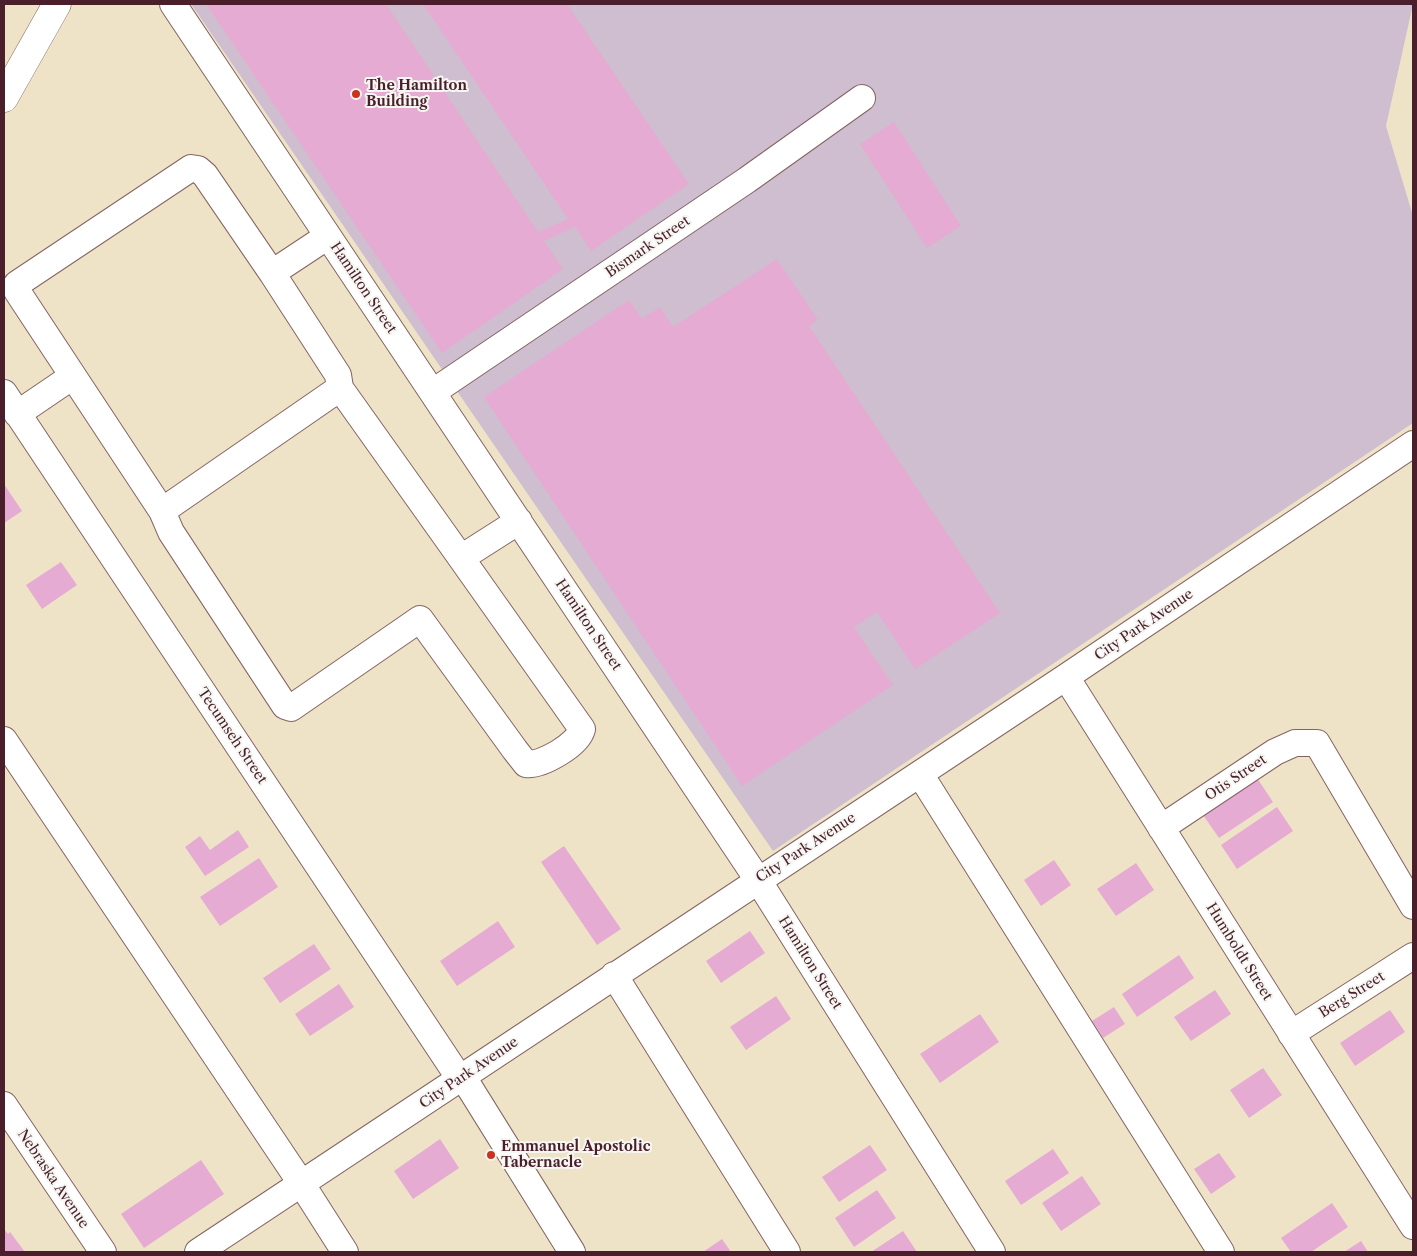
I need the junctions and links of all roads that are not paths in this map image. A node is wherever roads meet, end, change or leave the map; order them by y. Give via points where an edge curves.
1 (57, 4) edge
2 (172, 4) edge
3 (4, 98) edge
4 (862, 98) dead end
5 (328, 236) junction
6 (272, 274) junction
7 (73, 376) junction
8 (340, 388) junction
9 (433, 392) junction
10 (10, 403) edge
11 (1413, 444) edge
12 (162, 511) junction
13 (519, 522) junction
14 (461, 558) junction
15 (1066, 677) junction
16 (4, 740) edge
17 (920, 774) junction
18 (1161, 828) junction
19 (758, 880) junction
20 (1413, 906) edge
21 (1413, 956) edge
22 (614, 975) junction
23 (1291, 1034) junction
24 (461, 1078) junction
25 (4, 1105) edge
26 (301, 1183) junction
27 (1413, 1226) edge
28 (102, 1252) edge
29 (198, 1252) edge
30 (345, 1252) edge
31 (572, 1252) edge
32 (787, 1252) edge
33 (992, 1252) edge
34 (1221, 1252) edge

1 - 3 main road
2 - 5 street, Hamilton Street
4 - 9 street, Bismark Street via 747,180
5 - 6 street
5 - 9 street, Hamilton Street
6 - 7 street via 204,175 191,168 17,284 17,292
6 - 8 street via 338,375
7 - 10 street
7 - 12 street
8 - 12 street
8 - 14 street
9 - 13 street, Hamilton Street
10 - 24 street, Tecumseh Street
11 - 15 street, City Park Avenue
12 - 14 street via 170,532 285,706 291,708 420,619 526,764 536,765 576,741 582,729
13 - 14 street
13 - 19 street, Hamilton Street
15 - 17 street, City Park Avenue
15 - 18 street, Humboldt Street
16 - 26 street
17 - 19 street, City Park Avenue
17 - 34 street
18 - 20 street, Otis Street via 1275,752 1296,743 1317,743
18 - 23 street, Humboldt Street
19 - 22 street, City Park Avenue
19 - 33 street, Hamilton Street
21 - 23 street, Berg Street
22 - 24 street, City Park Avenue
22 - 32 street
23 - 27 street, Humboldt Street
24 - 26 street, City Park Avenue
24 - 31 street, Tecumseh Street
25 - 28 street, Nebraska Avenue
26 - 29 street, City Park Avenue
26 - 30 street

